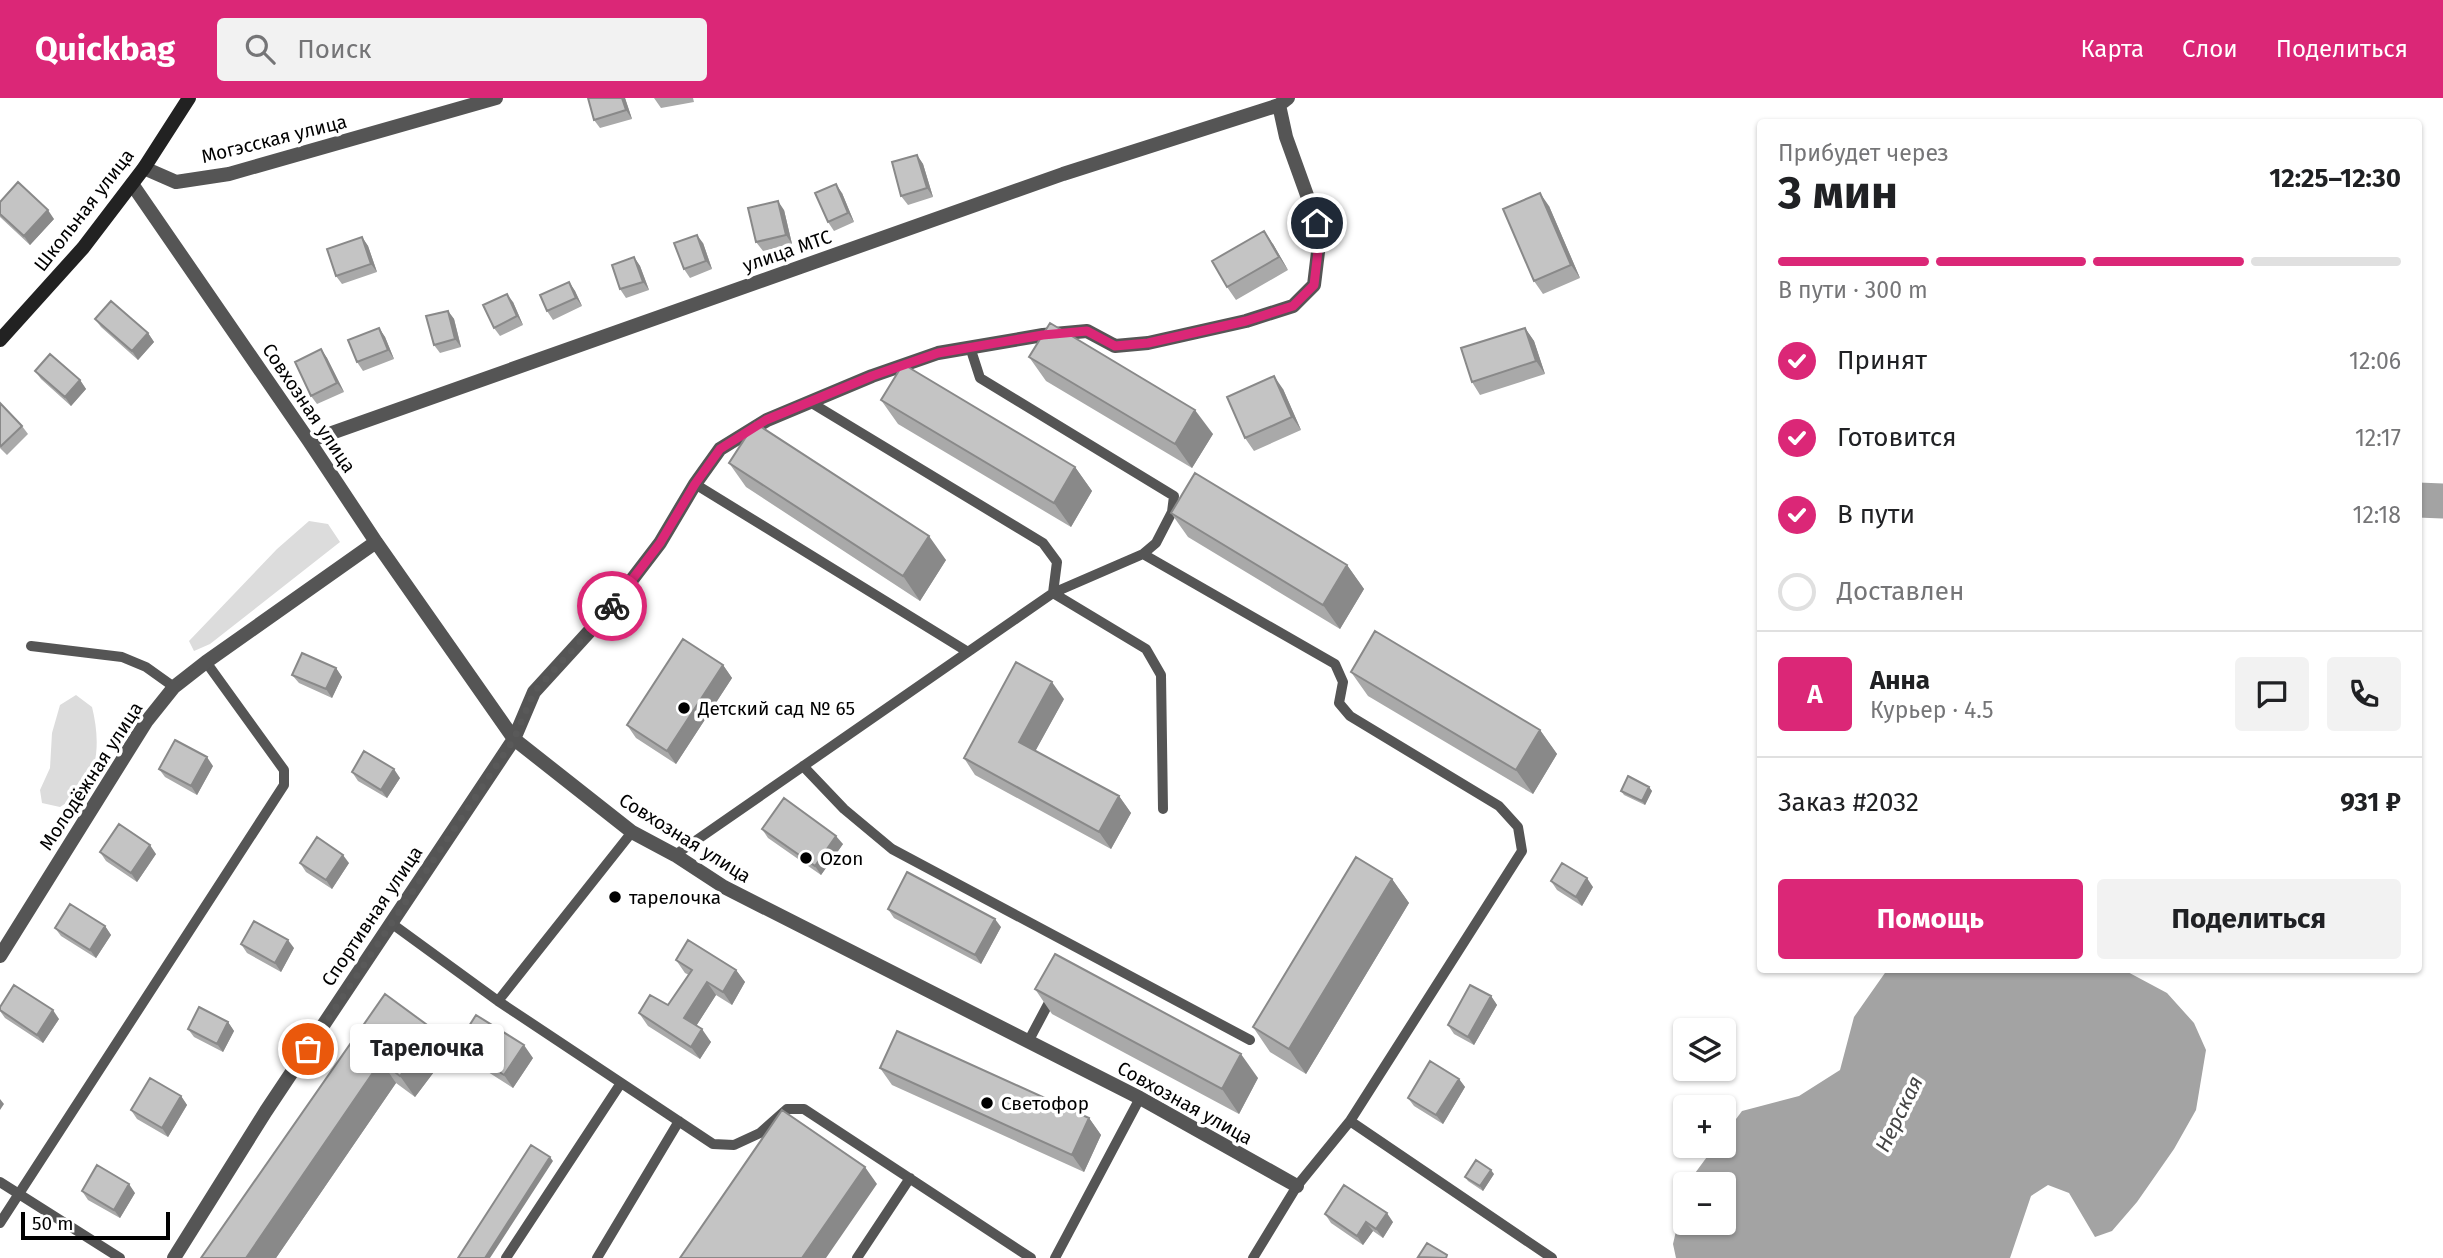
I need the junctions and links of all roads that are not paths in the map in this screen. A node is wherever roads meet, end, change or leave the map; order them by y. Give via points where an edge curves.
1 (189, 98) edge
2 (496, 98) edge
3 (1283, 101) edge
4 (144, 168) junction
5 (132, 184) junction
6 (0, 340) edge
7 (970, 347) junction
8 (810, 402) junction
9 (309, 441) junction
10 (695, 484) junction
11 (376, 542) junction
12 (1143, 554) junction
13 (1053, 593) junction
14 (31, 646) dead end
15 (968, 652) junction
16 (206, 662) junction
17 (174, 687) junction
18 (514, 739) junction
19 (803, 766) junction
20 (1163, 809) dead end
21 (632, 832) junction
22 (675, 855) junction
23 (391, 923) junction
24 (1079, 948) junction
25 (0, 956) edge
26 (1072, 960) edge
27 (1059, 983) edge
28 (498, 1001) junction
29 (1250, 1040) edge
30 (1028, 1042) junction
31 (621, 1083) junction
32 (1139, 1098) junction
33 (679, 1121) junction
34 (1350, 1121) junction
35 (910, 1178) junction
36 (0, 1182) edge
37 (1297, 1186) junction
38 (19, 1194) junction
39 (0, 1223) edge
40 (120, 1258) edge
41 (174, 1258) edge
42 (506, 1258) edge
43 (597, 1258) edge
44 (858, 1258) edge
45 (1031, 1258) edge
46 (1055, 1258) edge
47 (1253, 1258) edge
48 (1552, 1258) edge

1 - 4 street, Школьная улица
2 - 4 street, Могэсская улица via 229,174 176,182
3 - 7 street, Спортивная улица via 1286,137 1317,223 1314,285 1293,306 1148,343 1115,346 1087,331
3 - 9 street, улица МТС via 1063,174
4 - 5 street, Школьная улица
5 - 6 street, Школьная улица via 83,248
5 - 9 street, Совхозная улица
7 - 8 street, Спортивная улица via 938,353
7 - 12 lane via 980,378 1174,496 1172,512 1156,543
8 - 10 street, Спортивная улица via 766,420 720,449
8 - 13 lane via 1043,543 1057,562
9 - 11 street, Совхозная улица
10 - 15 lane
10 - 18 street, Спортивная улица via 660,543 608,611 534,692
11 - 16 street, Молодёжная улица
11 - 18 street, Совхозная улица
12 - 13 lane
12 - 34 lane via 1335,664 1343,682 1339,703 1350,716 1499,806 1518,828 1522,850
13 - 15 lane
13 - 20 lane via 1146,649 1161,675
14 - 17 lane via 122,657
15 - 19 lane
16 - 17 street, Молодёжная улица
16 - 38 lane via 284,770 284,785
17 - 25 street, Молодёжная улица via 146,722
18 - 21 street, Совхозная улица
18 - 23 street, Спортивная улица
19 - 22 lane
19 - 24 lane via 892,849
21 - 22 street, Совхозная улица
21 - 28 lane
22 - 30 street, Совхозная улица via 724,887
23 - 28 lane
23 - 41 street, Спортивная улица
24 - 26 lane
24 - 29 lane
27 - 30 lane
28 - 31 lane
30 - 32 street, Совхозная улица
31 - 33 lane
31 - 42 lane
32 - 37 street, Совхозная улица
32 - 46 lane
33 - 35 lane via 713,1143 734,1146 760,1133 787,1110 804,1109
33 - 43 lane
34 - 37 lane
34 - 48 lane
35 - 44 lane
35 - 45 lane
36 - 38 lane
37 - 47 lane
38 - 39 lane
38 - 40 lane

